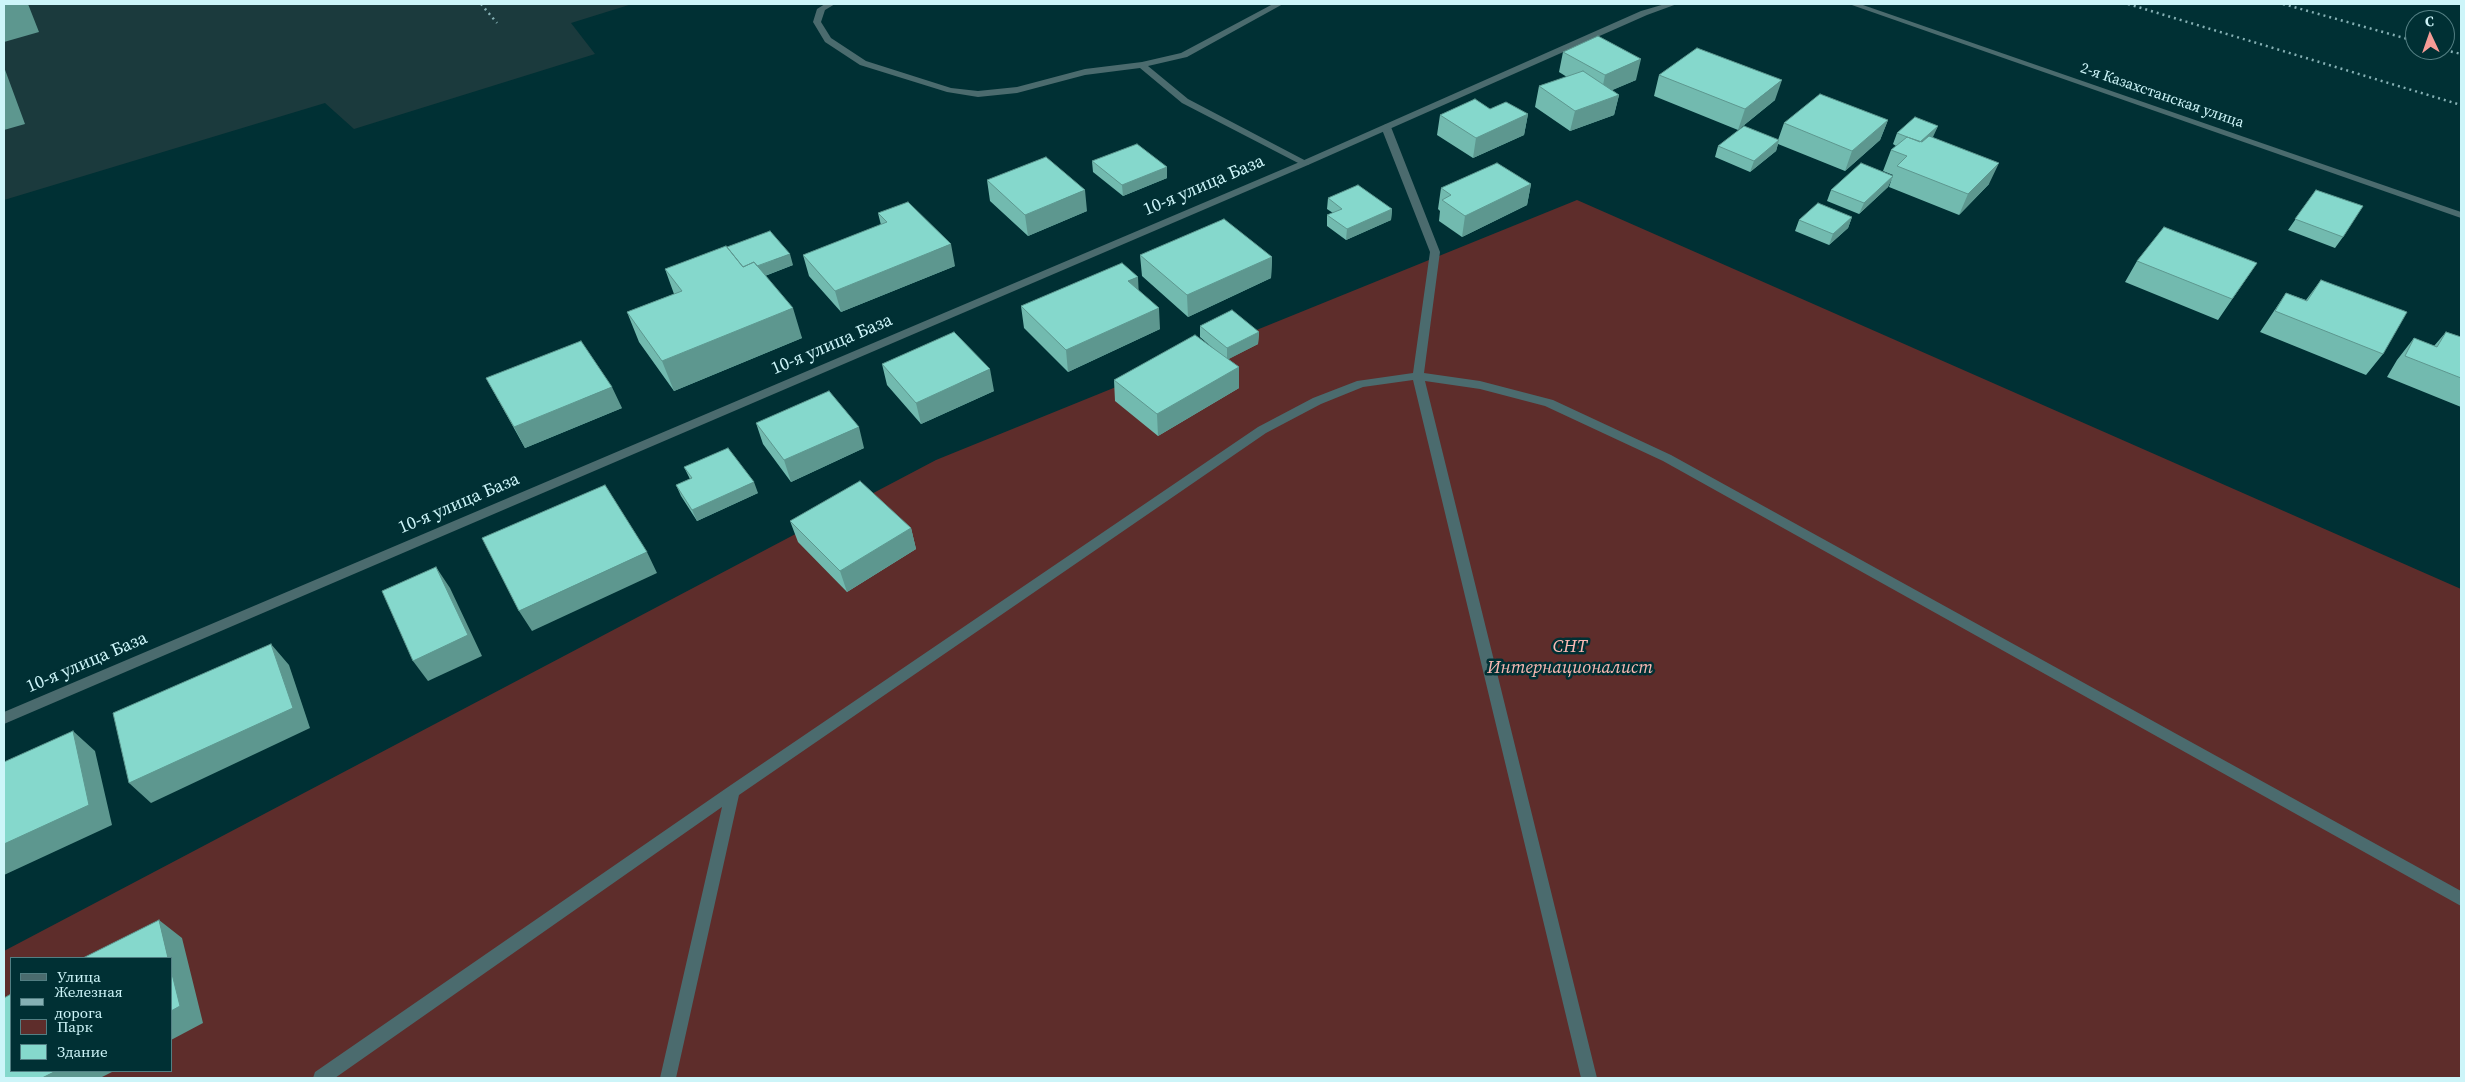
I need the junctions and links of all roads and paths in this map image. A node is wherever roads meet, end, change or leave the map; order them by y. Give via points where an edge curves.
1 (831, 4) edge
2 (1279, 4) edge
3 (1673, 4) edge
4 (1853, 4) edge
5 (817, 6) edge
6 (1142, 65) junction
7 (1386, 127) junction
8 (1305, 162) junction
9 (2461, 215) edge
10 (1418, 376) junction
11 (4, 718) edge
12 (733, 791) junction
13 (2461, 899) edge
14 (321, 1078) edge
15 (668, 1078) edge
16 (1589, 1078) edge

1 - 5 street
2 - 6 street via 1184,55
3 - 7 street, 10-я улица База
4 - 9 street, 2-я Казахстанская улица
5 - 6 street via 817,22 828,40 863,63 950,90 978,94 1017,90 1085,72
6 - 8 street via 1185,101
7 - 8 street, 10-я улица База
7 - 10 street via 1435,252
8 - 11 street, 10-я улица База
10 - 12 street via 1361,384 1317,400 1262,430
10 - 13 street via 1480,385 1549,403 1667,458
10 - 16 street
12 - 14 street
12 - 15 street

